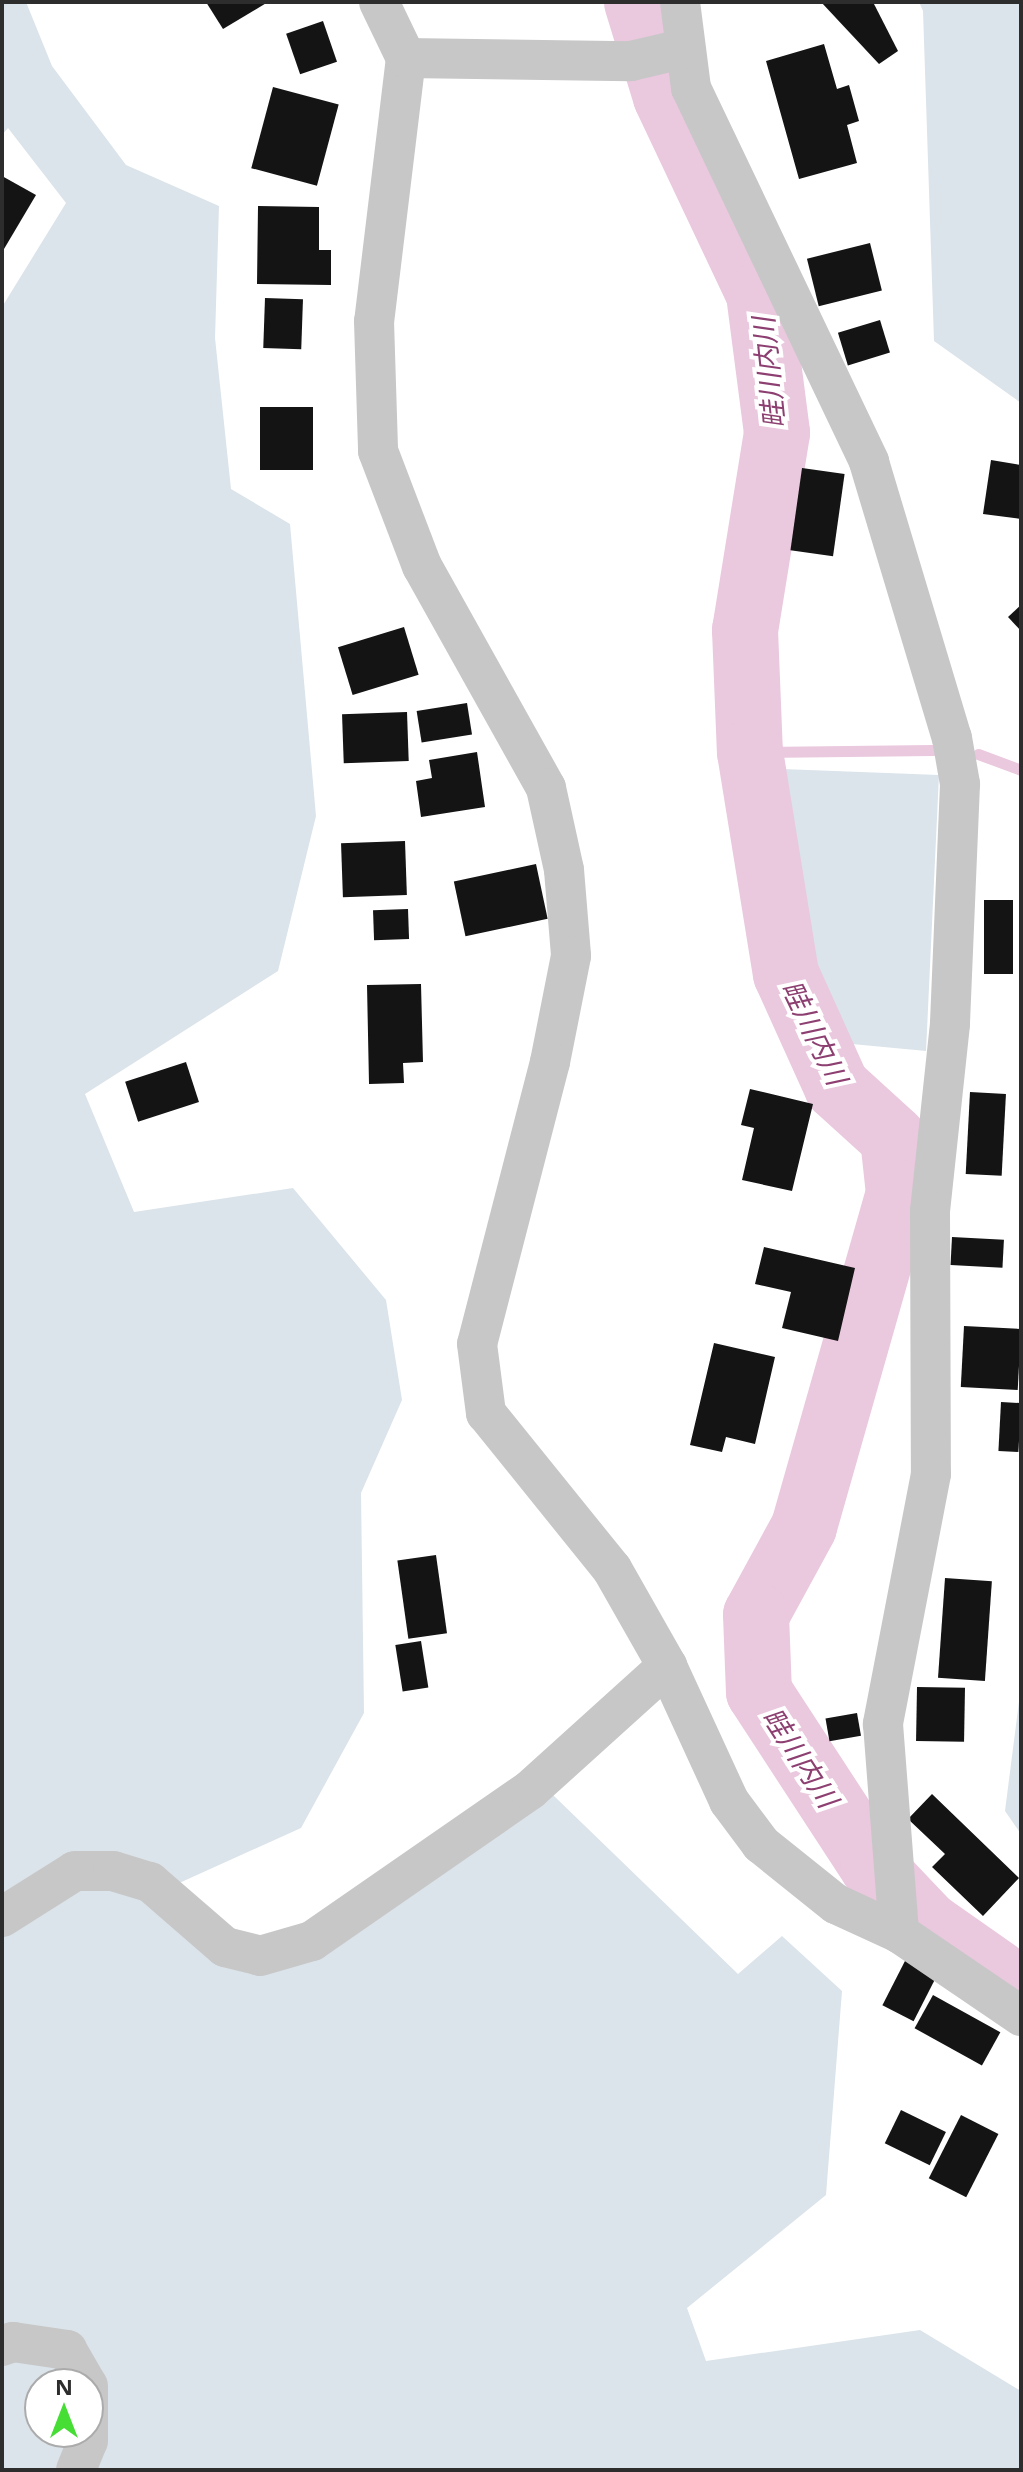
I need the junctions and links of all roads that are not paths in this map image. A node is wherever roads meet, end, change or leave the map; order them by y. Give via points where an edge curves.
1 (379, 2) edge
2 (680, 2) edge
3 (682, 49) junction
4 (406, 58) junction
5 (667, 1666) junction
6 (2, 1917) edge
7 (899, 1933) junction
8 (1021, 2016) edge
9 (2, 2346) edge
10 (78, 2368) edge
11 (85, 2448) edge
12 (76, 2470) edge

1 - 4 street
2 - 3 street
3 - 4 street via 631,61
3 - 7 street via 691,88 869,462 952,738 960,784 950,1024 930,1211 931,1474 883,1724
4 - 5 street via 374,321 378,451 422,566 546,788 564,870 571,956 550,1062 477,1344 486,1413 612,1569
5 - 6 street via 530,1790 312,1941 260,1956 225,1947 150,1882 113,1871 75,1871
5 - 7 street via 729,1801 761,1844 836,1904
7 - 8 street
9 - 10 street via 13,2342 67,2350
11 - 12 street

